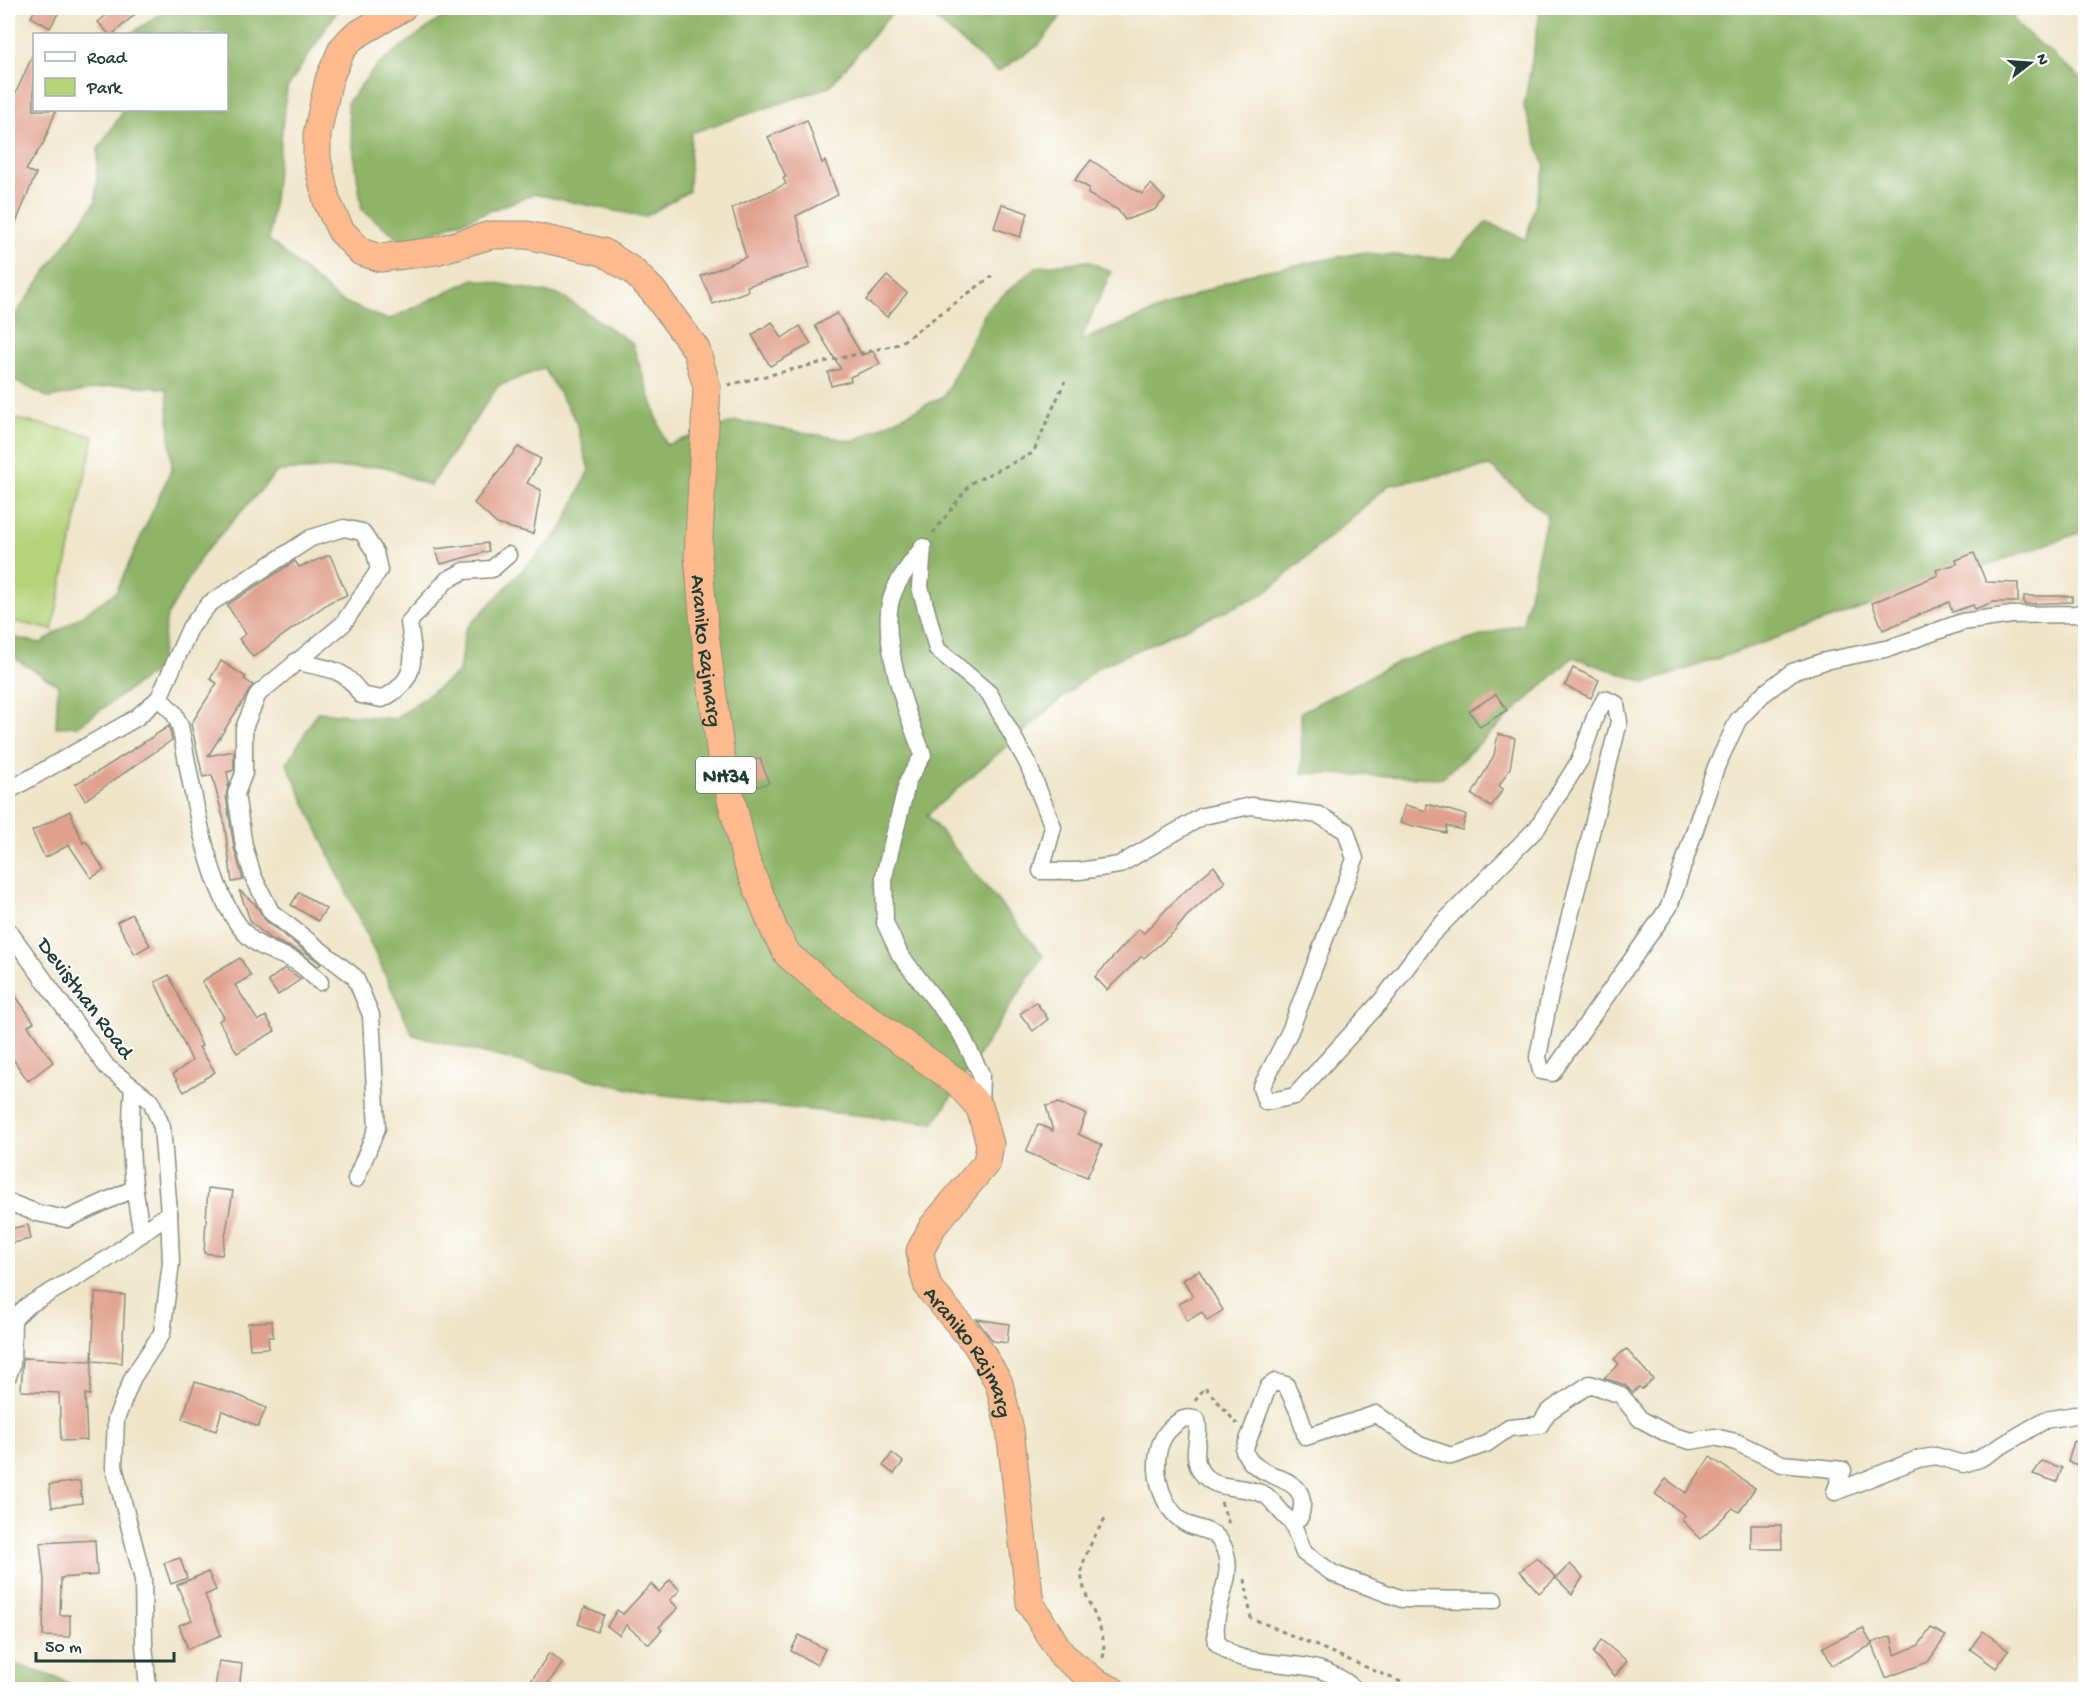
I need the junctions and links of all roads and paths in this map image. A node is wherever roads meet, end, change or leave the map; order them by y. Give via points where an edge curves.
1 (16, 8) edge
2 (402, 8) edge
3 (8, 25) edge
4 (992, 276) dead end
5 (1065, 381) dead end
6 (707, 392) junction
7 (923, 547) junction
8 (508, 555) dead end
9 (2085, 611) edge
10 (296, 661) junction
11 (159, 699) junction
12 (8, 791) edge
13 (8, 930) edge
14 (320, 982) dead end
15 (133, 1088) junction
16 (981, 1108) junction
17 (356, 1179) dead end
18 (133, 1189) junction
19 (8, 1202) edge
20 (170, 1212) junction
21 (142, 1234) junction
22 (10, 1322) edge
23 (8, 1376) edge
24 (1194, 1402) dead end
25 (2085, 1413) edge
26 (1244, 1431) dead end
27 (1220, 1501) dead end
28 (1107, 1515) dead end
29 (1292, 1522) junction
30 (1232, 1535) dead end
31 (1244, 1572) dead end
32 (1494, 1600) dead end
33 (1104, 1686) edge
34 (148, 1689) edge
35 (1356, 1689) edge
36 (1406, 1689) edge

1 - 3 path
2 - 6 highway, Araniko Rajmarg / NH34 via 353,37 342,49 324,97 317,159 327,202 341,231 361,252 380,258 436,251 491,235 527,235 603,252 633,271 676,318 696,349
4 - 6 path via 899,344 754,377
5 - 7 path via 1033,453 971,483
6 - 16 highway, Araniko Rajmarg / NH34 via 701,469 700,578 721,758 746,860 788,955 841,999 957,1082
7 - 9 street via 920,587 937,649 989,693 1028,764 1053,827 1041,871 1079,871 1119,864 1203,816 1251,806 1319,815 1346,831 1355,859 1290,1031 1261,1088 1266,1102 1295,1096 1383,999 1430,936 1537,828 1580,760 1605,699 1616,704 1619,722 1546,1011 1538,1058 1541,1071 1552,1073 1669,907 1716,767 1738,720 1762,695 1792,672 1890,648 1962,622
7 - 16 street via 893,594 892,603 892,652 907,714 923,755 908,780 884,876 885,923 900,956 960,1032 981,1074
8 - 10 street via 492,569 464,571 447,580 423,604 409,622 414,652 410,675 402,687 382,699 361,695 352,680 335,668 323,669
10 - 11 street via 343,624 379,570 375,552 362,532 344,528 311,538 209,604 190,628
10 - 17 street via 258,694 244,728 244,773 236,794 244,846 253,876 271,912 355,977 371,1015 376,1128
11 - 12 street via 136,718
11 - 14 street via 174,713 180,726 209,860 221,894 249,937 268,951 296,962
13 - 15 street, Devisthan Road via 107,1067
15 - 18 street, Devisthan Road via 129,1133
15 - 20 street, Devisthan Road via 151,1101 162,1127
16 - 33 highway, Araniko Rajmarg / NH34 via 990,1144 987,1162 933,1226 920,1251 922,1269 928,1287 976,1344 999,1383 1010,1430 1030,1602 1062,1655
18 - 19 street via 67,1219 37,1214
18 - 21 street, Devisthan Road
20 - 21 street
20 - 34 street, Devisthan Road via 171,1263 162,1333 133,1377 116,1419 114,1467 143,1579
21 - 22 street via 27,1306
22 - 23 street via 12,1365
24 - 26 path via 1205,1387
25 - 29 street via 2045,1420 1979,1459 1963,1464 1936,1456 1918,1459 1835,1492 1844,1470 1782,1464 1736,1442 1714,1437 1691,1441 1670,1435 1640,1419 1621,1395 1590,1384 1548,1412 1540,1425 1509,1428 1486,1444 1451,1456 1419,1445 1376,1414 1306,1437 1286,1385 1275,1382 1268,1387 1244,1451 1252,1464 1297,1488 1304,1504 1300,1517
27 - 30 path
28 - 33 path via 1081,1577 1106,1646
29 - 32 street via 1304,1553 1334,1574 1402,1599
29 - 35 street via 1266,1495 1215,1484 1199,1468 1195,1453 1200,1429 1197,1420 1178,1420 1161,1439 1156,1462 1163,1498 1181,1521 1210,1530 1226,1551 1229,1569 1213,1627 1217,1643 1235,1656 1322,1668
31 - 36 path via 1251,1618 1401,1682

